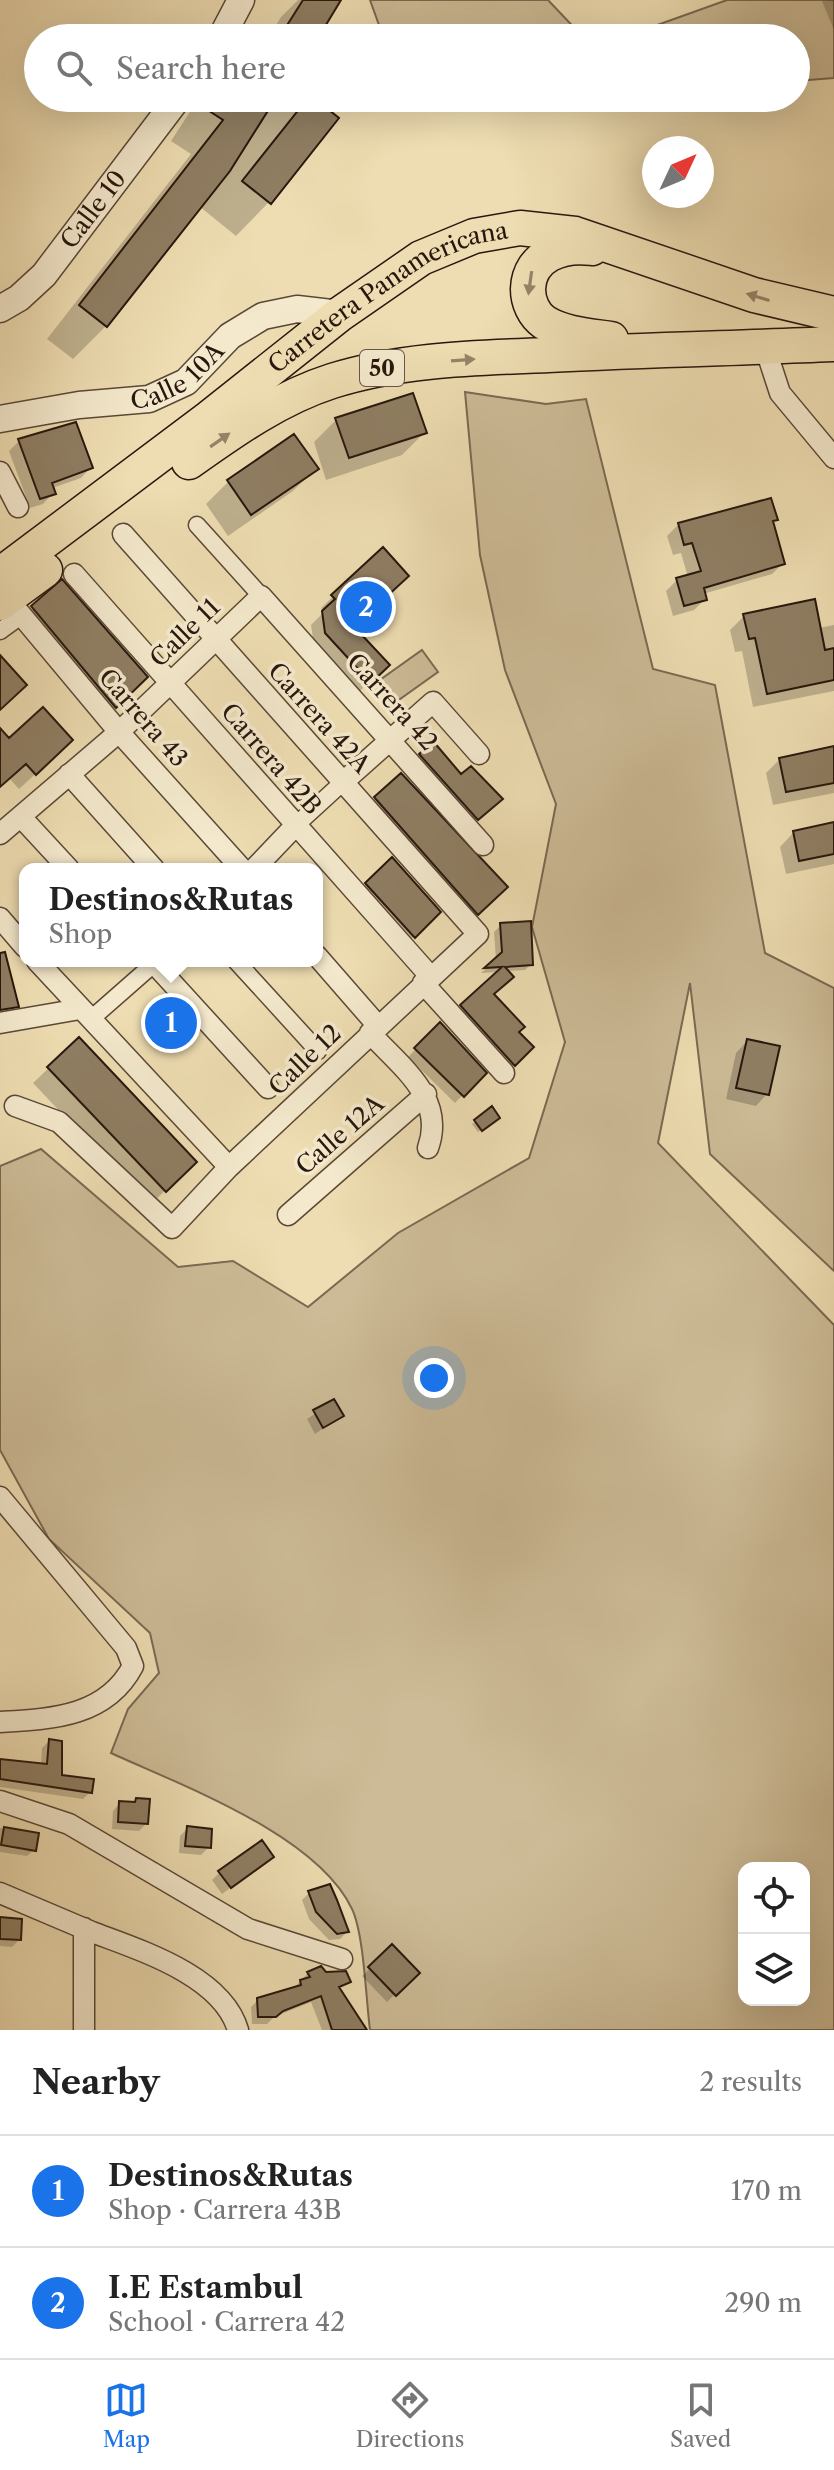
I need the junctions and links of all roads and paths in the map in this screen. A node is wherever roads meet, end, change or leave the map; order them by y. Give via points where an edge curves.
1 (241, 0) edge
2 (228, 24) edge
3 (167, 112) edge
4 (644, 257) junction
5 (0, 309) edge
6 (340, 314) junction
7 (834, 314) edge
8 (834, 344) edge
9 (765, 347) junction
10 (695, 348) junction
11 (0, 419) edge
12 (834, 458) edge
13 (0, 472) edge
14 (18, 507) dead end
15 (197, 525) dead end
16 (123, 534) dead end
17 (74, 574) dead end
18 (261, 596) junction
19 (7, 598) edge
20 (0, 631) edge
21 (213, 639) junction
22 (170, 684) junction
23 (119, 732) junction
24 (391, 740) junction
25 (479, 754) dead end
26 (69, 774) junction
27 (342, 783) junction
28 (21, 817) junction
29 (295, 826) junction
30 (0, 834) edge
31 (483, 845) dead end
32 (63, 863) edge
33 (149, 863) edge
34 (237, 863) edge
35 (260, 863) edge
36 (0, 918) edge
37 (478, 934) joint
38 (14, 944) edge
39 (323, 964) edge
40 (43, 967) edge
41 (147, 967) edge
42 (159, 967) edge
43 (241, 967) edge
44 (427, 980) junction
45 (86, 1014) junction
46 (0, 1023) edge
47 (374, 1030) junction
48 (318, 1051) dead end
49 (504, 1073) dead end
50 (268, 1088) dead end
51 (426, 1094) junction
52 (15, 1106) dead end
53 (428, 1148) dead end
54 (229, 1167) junction
55 (288, 1215) dead end
56 (0, 1497) edge
57 (0, 1722) edge
58 (0, 1801) edge
59 (0, 1893) edge
60 (84, 1928) junction
61 (342, 1959) dead end
62 (84, 2030) edge
63 (238, 2030) edge

1 - 2 street
3 - 5 street, Calle 10 via 44,275
4 - 6 highway, Carretera Panamericana via 550,230 520,228 474,236 421,258
7 -> 4 highway, Carretera Panamericana via 767,299
4 -> 10 highway via 579,246 548,254 531,272 528,297 543,321 572,332
6 - 11 street, Calle 10A via 297,309 263,316 230,336 186,382 149,399
6 - 19 highway, Carretera Panamericana via 209,418
8 - 9 highway, Carretera Panamericana / 50
9 - 10 highway, Carretera Panamericana / 50
9 - 12 street via 780,393
19 -> 10 highway, Carretera Panamericana / 50 via 243,423 330,381 393,365 437,361
13 - 14 street
15 - 18 street, Carrera 42
16 - 21 street, Carrera 42A
17 - 22 street, Carrera 42B
18 - 21 street, Calle 11
18 - 24 street, Carrera 42
19 - 20 street
19 - 23 street, Carrera 43
21 - 22 street, Calle 11
21 - 27 street, Carrera 42A
22 - 23 street, Calle 11
22 - 29 street, Carrera 42B
23 - 26 street, Calle 11
23 - 34 street, Carrera 43
24 - 25 street via 433,702
24 - 27 street
24 - 31 street, Carrera 42
26 - 28 street, Calle 11
26 - 33 street
27 - 29 street
27 - 37 street, Carrera 42A
28 - 30 street, Calle 11
28 - 32 street
29 - 35 street
29 - 44 street, Carrera 42B
36 - 38 street
37 - 44 street, Calle 12
39 - 47 street
40 - 45 street
41 - 45 street
42 - 50 street
43 - 48 street
44 - 47 street, Calle 12
44 - 49 street, Carrera 42B
45 - 46 street
45 - 54 street
47 - 51 street
47 - 54 street, Calle 12
51 - 53 street via 435,1122
51 - 55 street, Calle 12A
52 - 54 street, Calle 12 via 59,1122 172,1228
56 - 57 street via 126,1648 133,1666 116,1691 85,1710 51,1719
58 - 61 street via 69,1824 248,1929
59 - 60 street
60 - 62 street
60 - 63 street via 175,1967 222,2004

